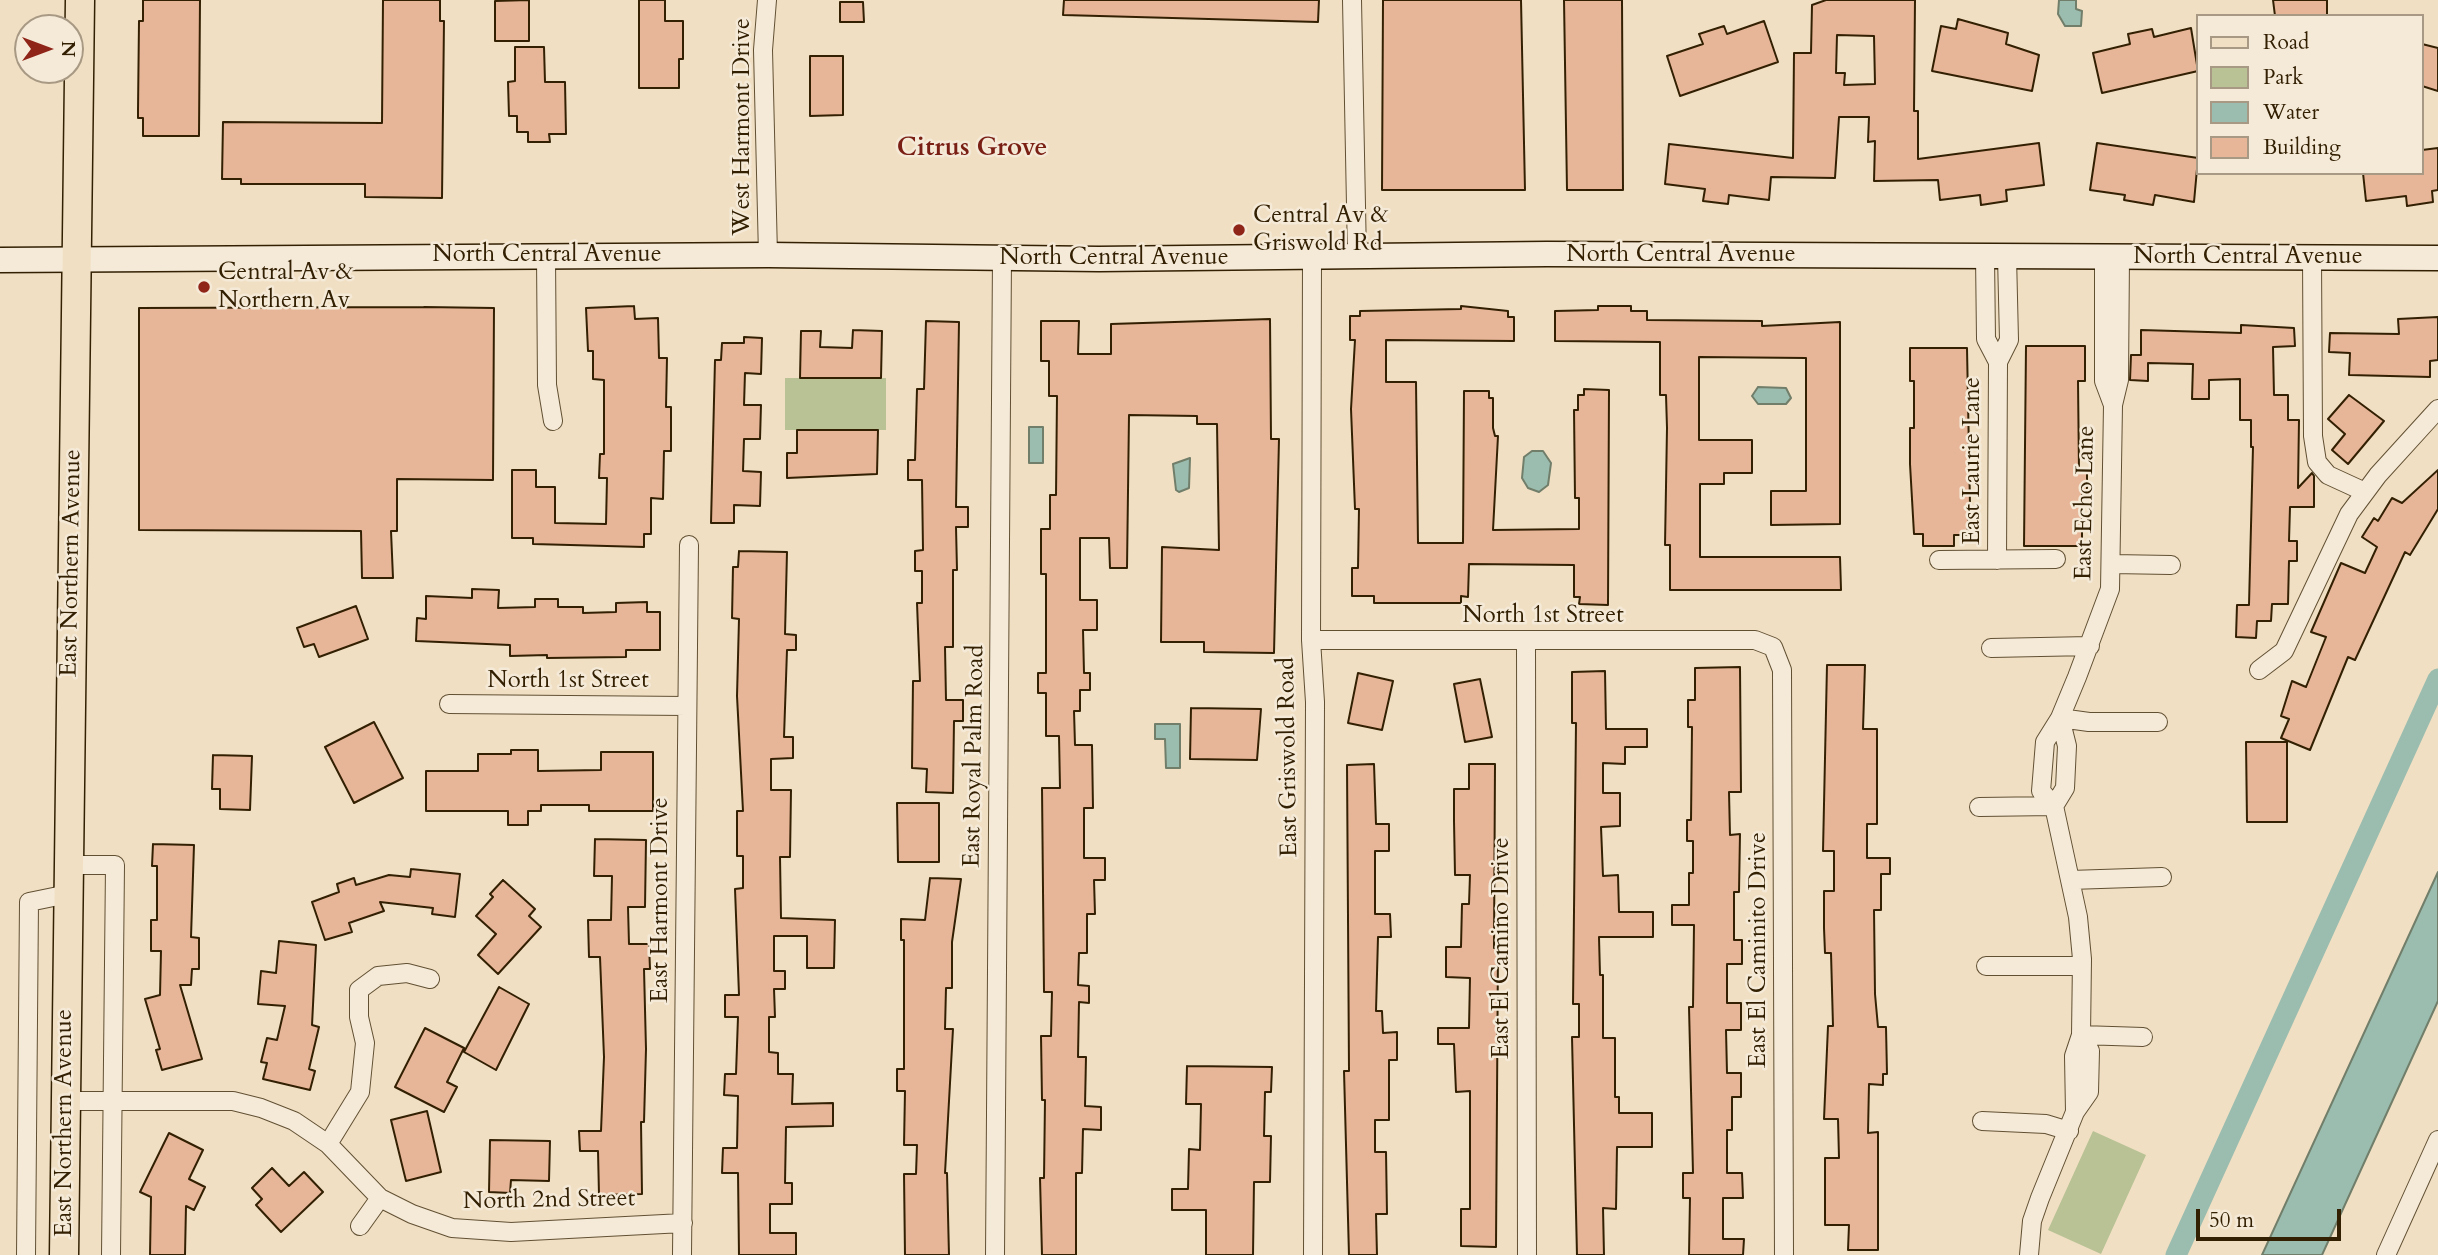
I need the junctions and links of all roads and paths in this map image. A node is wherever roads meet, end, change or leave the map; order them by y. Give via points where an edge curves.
1 (80, 0) edge
2 (767, 0) edge
3 (1352, 0) edge
4 (768, 254) junction
5 (546, 256) junction
6 (1996, 256) junction
7 (2112, 256) junction
8 (1002, 257) junction
9 (1357, 257) junction
10 (2312, 257) junction
11 (1312, 258) junction
12 (2438, 258) edge
13 (0, 260) edge
14 (76, 260) junction
15 (2438, 410) edge
16 (553, 421) dead end
17 (2365, 492) junction
18 (689, 545) dead end
19 (2056, 559) dead end
20 (1939, 560) dead end
21 (1997, 560) junction
22 (2112, 565) junction
23 (2171, 565) dead end
24 (1311, 640) junction
25 (1526, 640) junction
26 (2090, 646) junction
27 (1773, 647) joint
28 (1991, 649) dead end
29 (2259, 670) dead end
30 (449, 704) dead end
31 (687, 706) junction
32 (2060, 718) junction
33 (2158, 722) dead end
34 (2054, 806) junction
35 (1979, 807) dead end
36 (68, 865) junction
37 (2162, 877) dead end
38 (2070, 880) junction
39 (68, 894) junction
40 (1986, 966) dead end
41 (2082, 966) junction
42 (430, 979) dead end
43 (2081, 1035) junction
44 (2143, 1037) dead end
45 (65, 1101) junction
46 (114, 1101) junction
47 (1982, 1121) dead end
48 (2069, 1131) junction
49 (328, 1144) junction
50 (2437, 1144) edge
51 (380, 1198) junction
52 (683, 1223) junction
53 (360, 1226) dead end
54 (26, 1255) edge
55 (64, 1255) edge
56 (111, 1255) edge
57 (682, 1255) edge
58 (995, 1255) edge
59 (1313, 1255) edge
60 (1527, 1255) edge
61 (1784, 1255) edge
62 (2029, 1255) edge
63 (2386, 1255) edge

1 - 14 main road, East Northern Avenue
2 - 4 street, West Harmont Drive
3 - 9 street
4 - 5 main road, North Central Avenue
4 - 8 main road, North Central Avenue
5 - 14 main road, North Central Avenue
5 - 16 street via 547,385
6 - 7 main road, North Central Avenue
6 - 9 main road, North Central Avenue
6 - 21 street, East Laurie Lane via 1986,339 1997,362
7 - 10 main road, North Central Avenue
7 - 22 street, East Echo Lane via 2104,381 2113,405
8 - 11 main road, North Central Avenue
8 - 58 street, East Royal Palm Road
9 - 11 main road, North Central Avenue
10 - 12 main road, North Central Avenue
10 - 17 street via 2317,462 2328,475
11 - 24 street, East Griswold Road
13 - 14 main road, North Central Avenue
14 - 36 main road, East Northern Avenue
15 - 17 street
17 - 29 street via 2349,514 2284,651
18 - 31 street, East Harmont Drive
19 - 21 street, East Laurie Lane
20 - 21 street, East Laurie Lane
22 - 23 street
22 - 26 street, East Echo Lane via 2110,589
24 - 25 street, North 1st Street
24 - 59 street, East Griswold Road via 1315,702
25 - 27 street, North 1st Street via 1755,640
25 - 60 street, East El Camino Drive
26 - 28 street
26 - 32 street, East Echo Lane
27 - 61 street, East El Caminito Drive via 1782,670
30 - 31 street, North 1st Street
31 - 52 street, East Harmont Drive
32 - 33 street
32 - 34 street, East Echo Lane via 2045,742 2041,791
34 - 35 street
34 - 38 street, East Echo Lane
36 - 39 main road, East Northern Avenue
36 - 46 street, East Northern Avenue via 115,865
37 - 38 street
38 - 41 street, East Echo Lane
39 - 45 main road, East Northern Avenue
39 - 54 street, East Northern Avenue via 29,902
40 - 41 street
41 - 43 street, East Echo Lane
42 - 49 street via 407,973 378,976 359,990 365,1043 360,1092
43 - 44 street
43 - 48 street, East Echo Lane via 2074,1056 2075,1112
45 - 46 street, North 2nd Street
45 - 55 main road, East Northern Avenue
46 - 49 street, North 2nd Street via 233,1101 294,1121
46 - 56 street, East Northern Avenue
47 - 48 street via 2046,1124
48 - 62 street, East Echo Lane via 2032,1222
49 - 51 street, North 2nd Street
50 - 63 street
51 - 52 street, North 2nd Street via 452,1228 511,1232
51 - 53 street
52 - 57 street, East Harmont Drive

